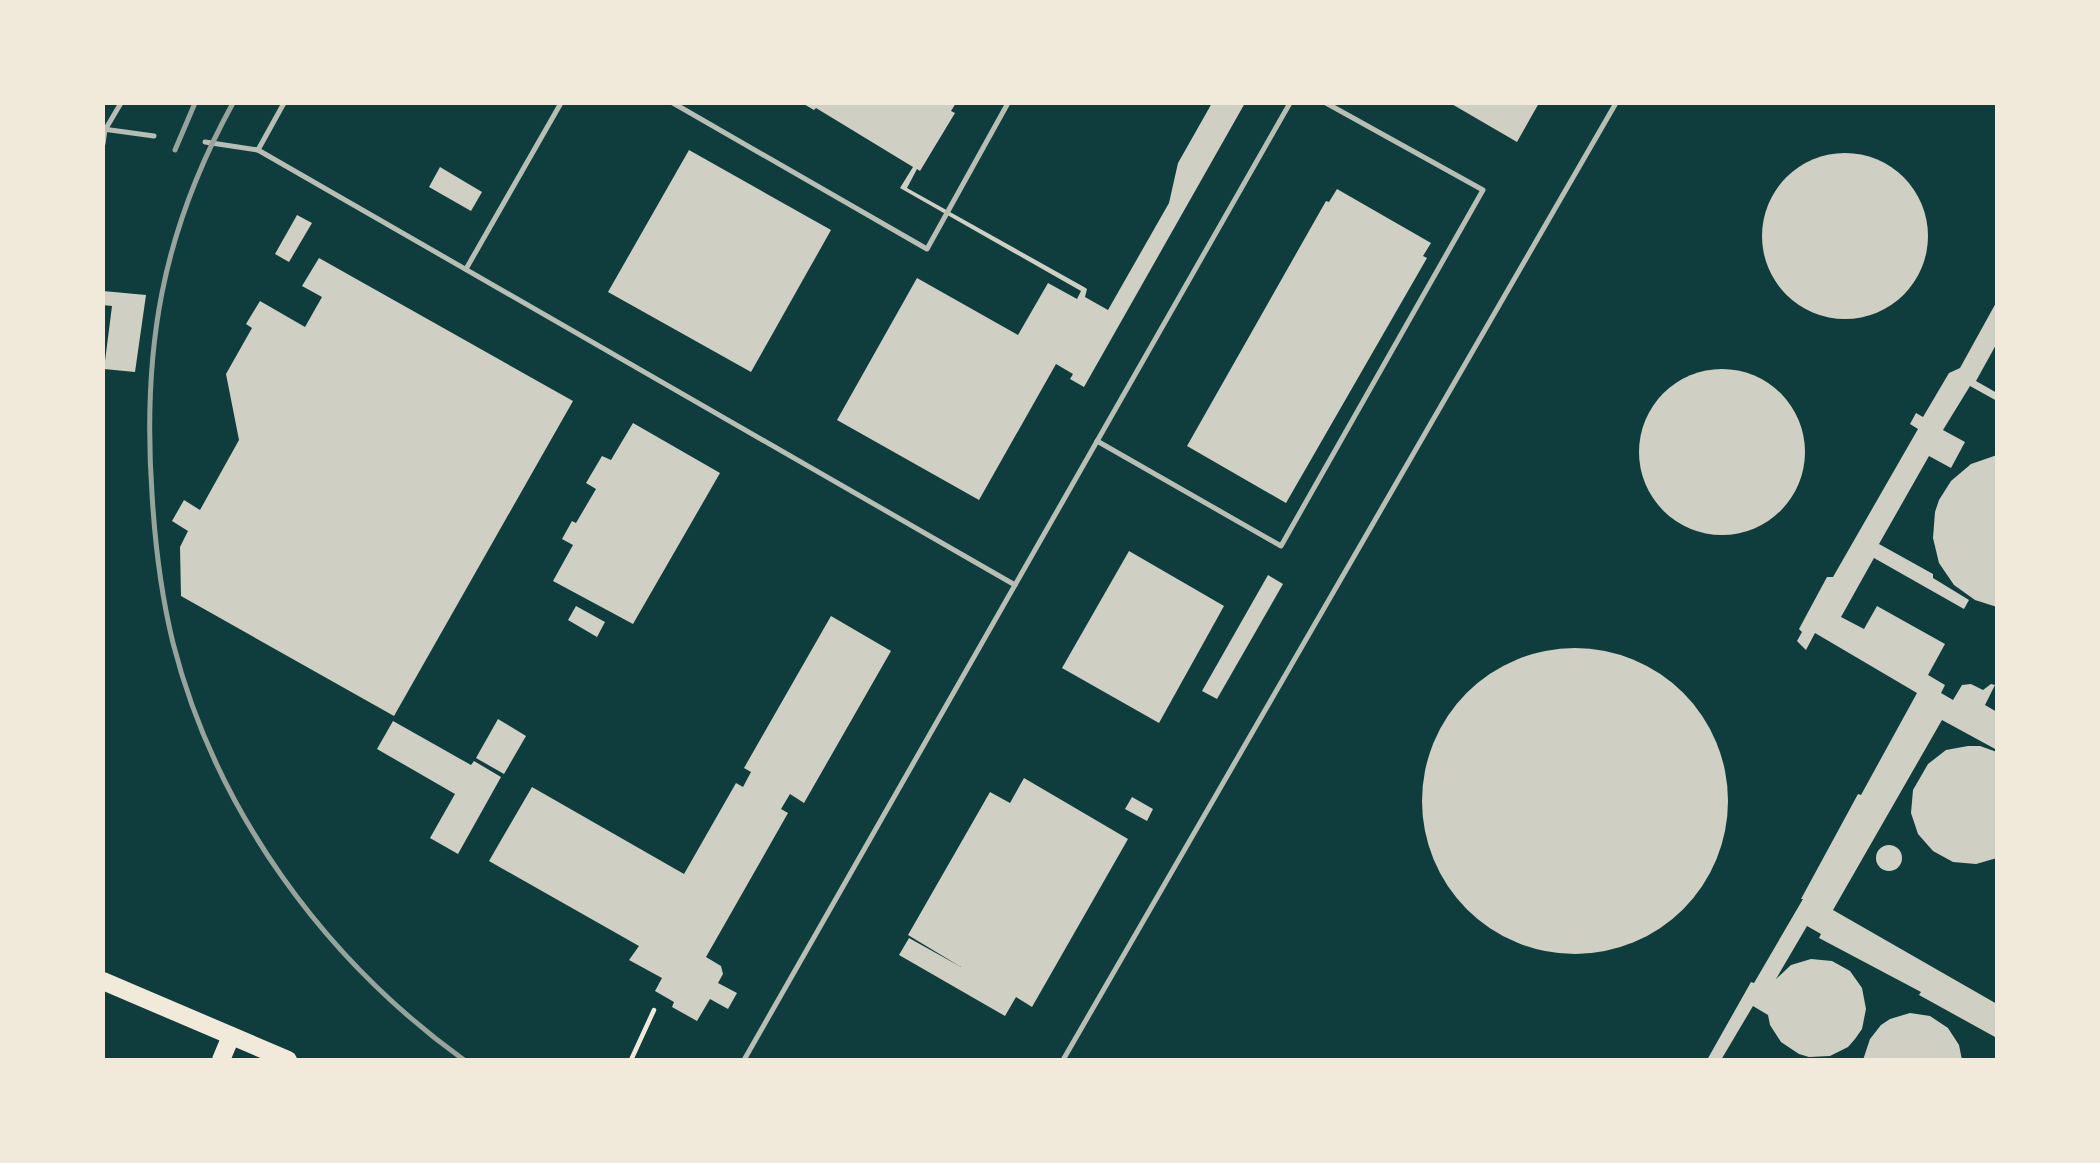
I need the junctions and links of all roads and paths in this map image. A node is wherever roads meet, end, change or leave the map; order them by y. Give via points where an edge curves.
1 (121, 103) edge
2 (284, 103) edge
3 (561, 103) edge
4 (673, 103) edge
5 (1008, 103) edge
6 (1290, 103) edge
7 (1326, 103) edge
8 (1616, 103) edge
9 (104, 129) edge
10 (154, 136) dead end
11 (205, 142) dead end
12 (103, 144) edge
13 (258, 150) junction
14 (466, 269) junction
15 (1097, 441) junction
16 (1015, 585) junction
17 (103, 981) edge
18 (654, 1010) dead end
19 (231, 1035) junction
20 (221, 1060) edge
21 (288, 1060) edge
22 (631, 1060) edge
23 (744, 1060) edge
24 (1063, 1060) edge

1 - 9 lane
2 - 13 lane
3 - 14 lane
4 - 5 lane via 928,249
6 - 15 lane
7 - 15 lane via 1483,190 1281,546
8 - 24 lane
9 - 10 lane
9 - 12 lane
11 - 13 lane
13 - 14 lane
14 - 16 lane
15 - 16 lane
16 - 23 lane
17 - 19 main road
18 - 22 path
19 - 20 main road
19 - 21 main road

